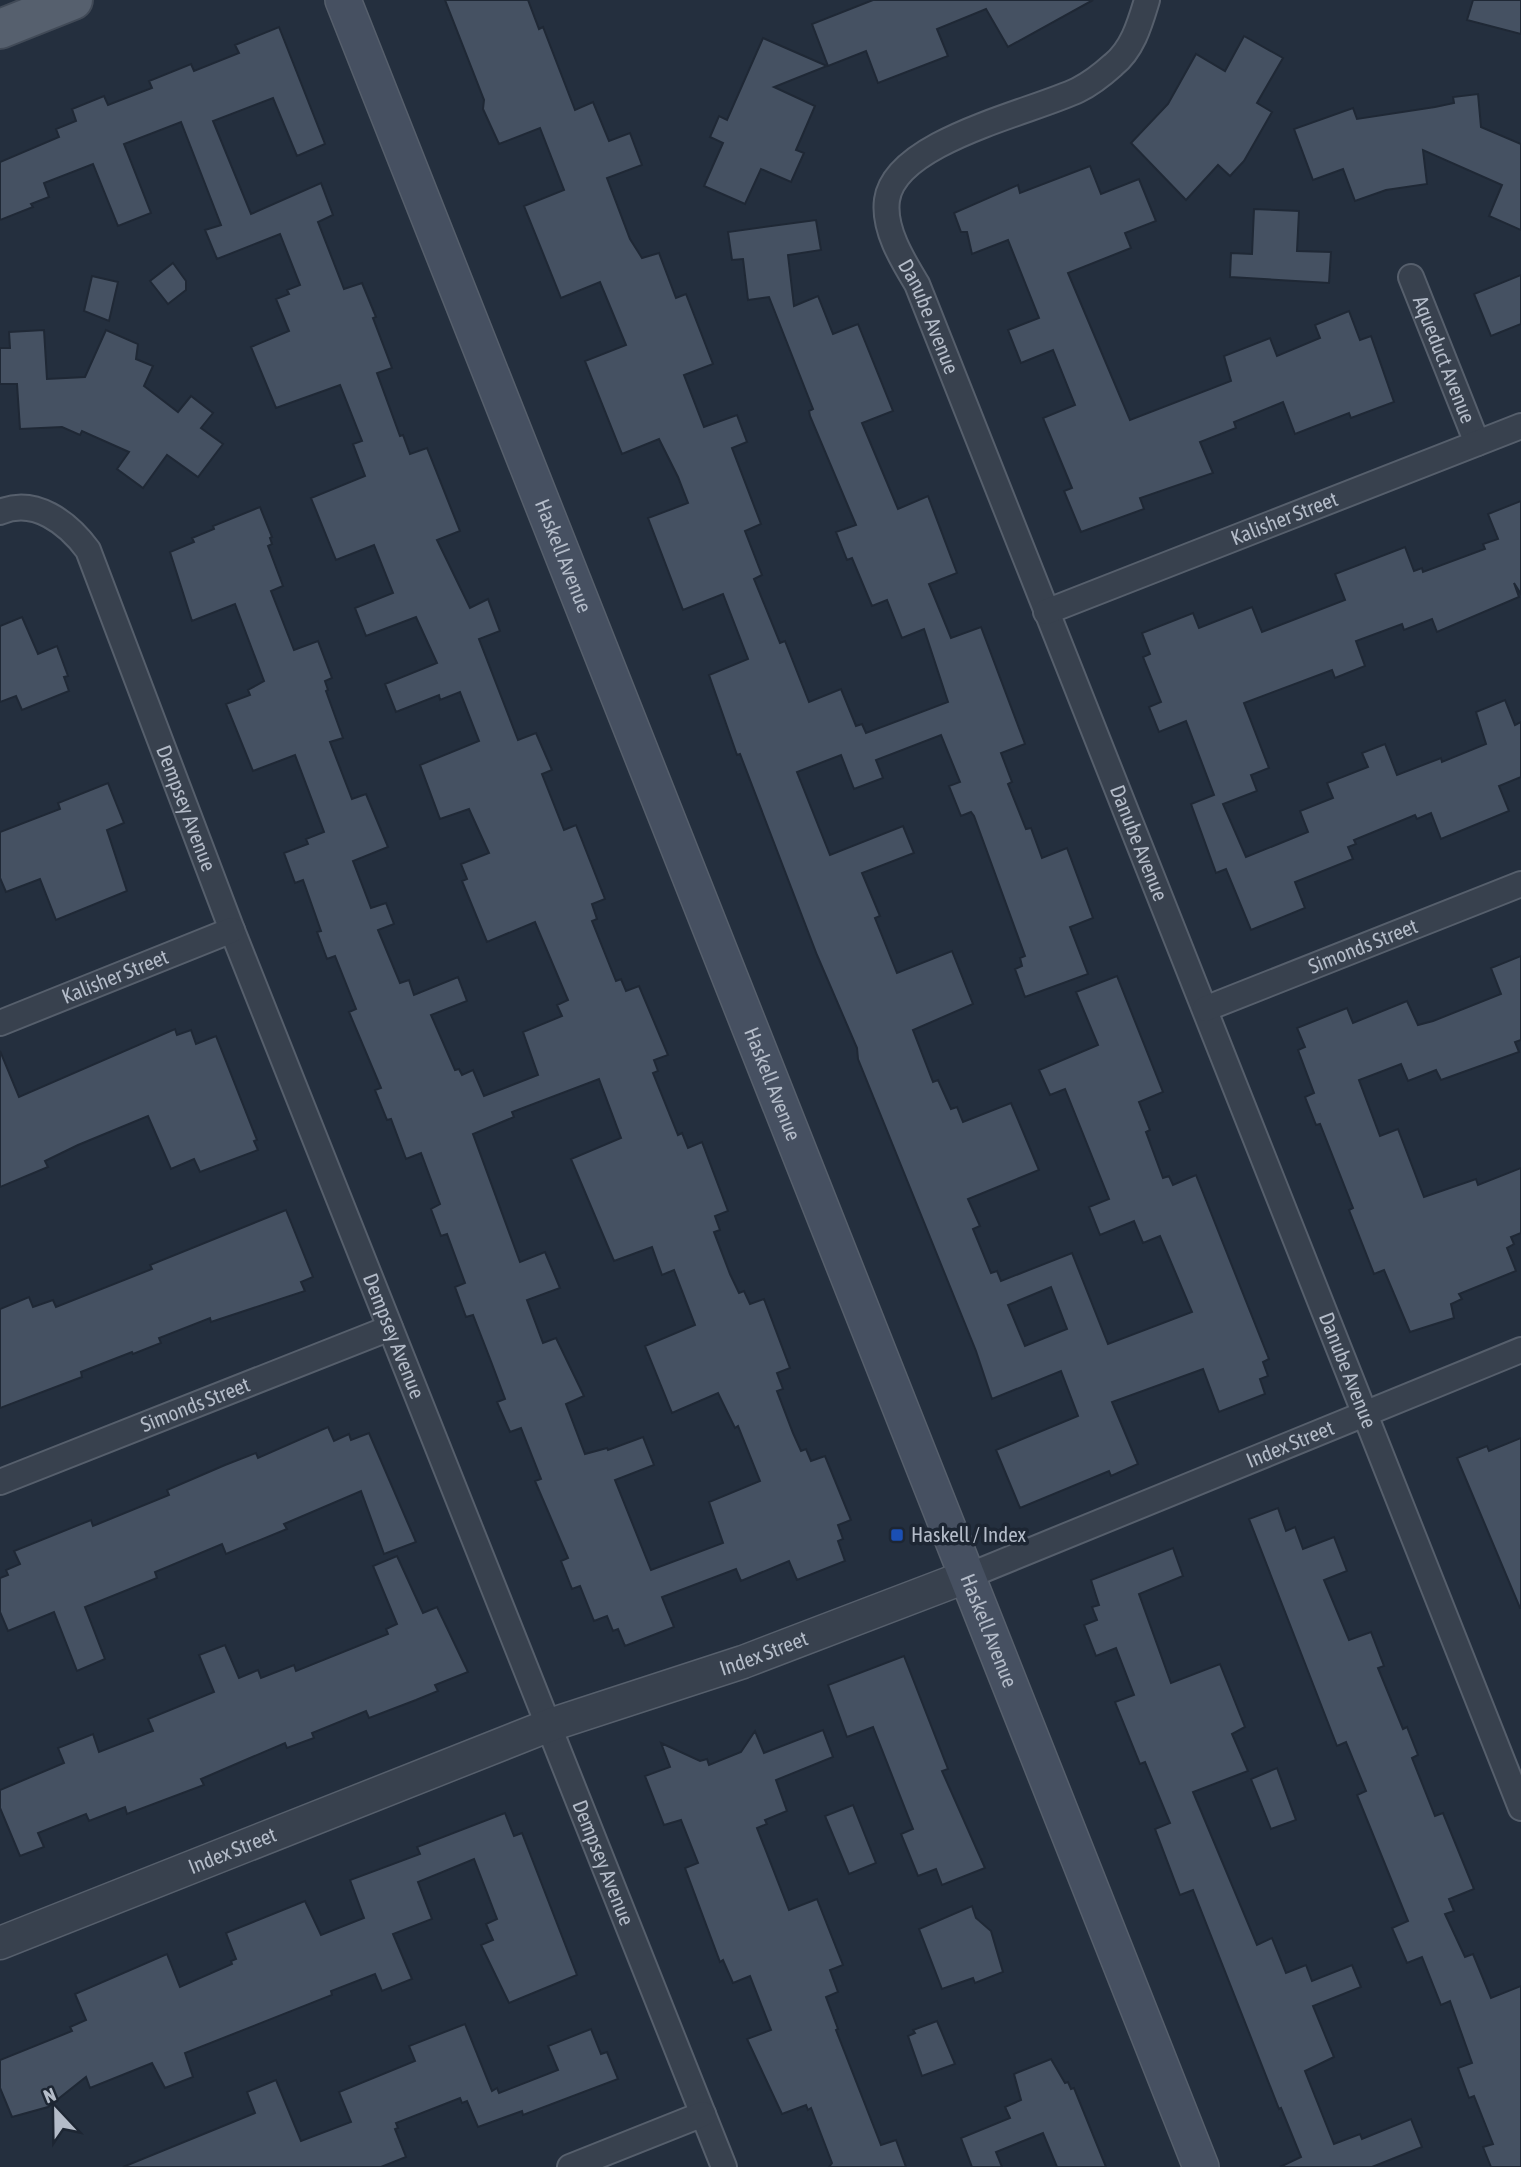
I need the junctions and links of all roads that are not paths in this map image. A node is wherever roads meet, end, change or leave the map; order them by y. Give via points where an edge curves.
1 (73, 0) edge
2 (343, 0) edge
3 (1147, 0) edge
4 (0, 29) edge
5 (1411, 278) dead end
6 (1521, 425) edge
7 (1477, 443) junction
8 (0, 512) edge
9 (1046, 611) junction
10 (1521, 884) edge
11 (232, 930) junction
12 (1205, 1009) junction
13 (0, 1023) edge
14 (390, 1328) junction
15 (1521, 1350) edge
16 (1362, 1414) junction
17 (0, 1482) edge
18 (968, 1576) junction
19 (550, 1725) junction
20 (1521, 1808) edge
21 (0, 1943) edge
22 (703, 2114) junction
23 (570, 2167) edge
24 (724, 2167) edge
25 (1201, 2167) edge

1 - 4 main road
2 - 18 main road, Haskell Avenue
3 - 9 street, Danube Avenue via 1135,37 1116,63 1080,89 939,142 912,160 887,200 895,244 917,285
5 - 7 street, Aqueduct Avenue
6 - 7 street, Kalisher Street
7 - 9 street, Kalisher Street
8 - 11 street, Dempsey Avenue via 27,508 52,516 71,528 88,550
9 - 12 street, Danube Avenue
10 - 12 street, Simonds Street
11 - 13 street, Kalisher Street
11 - 14 street, Dempsey Avenue
12 - 16 street, Danube Avenue
14 - 17 street, Simonds Street
14 - 19 street, Dempsey Avenue
15 - 16 street, Index Street
16 - 18 street, Index Street
16 - 20 street, Danube Avenue
18 - 19 street, Index Street via 743,1662
18 - 25 main road, Haskell Avenue
19 - 21 street, Index Street
19 - 22 street, Dempsey Avenue
22 - 23 street
22 - 24 street, Dempsey Avenue

